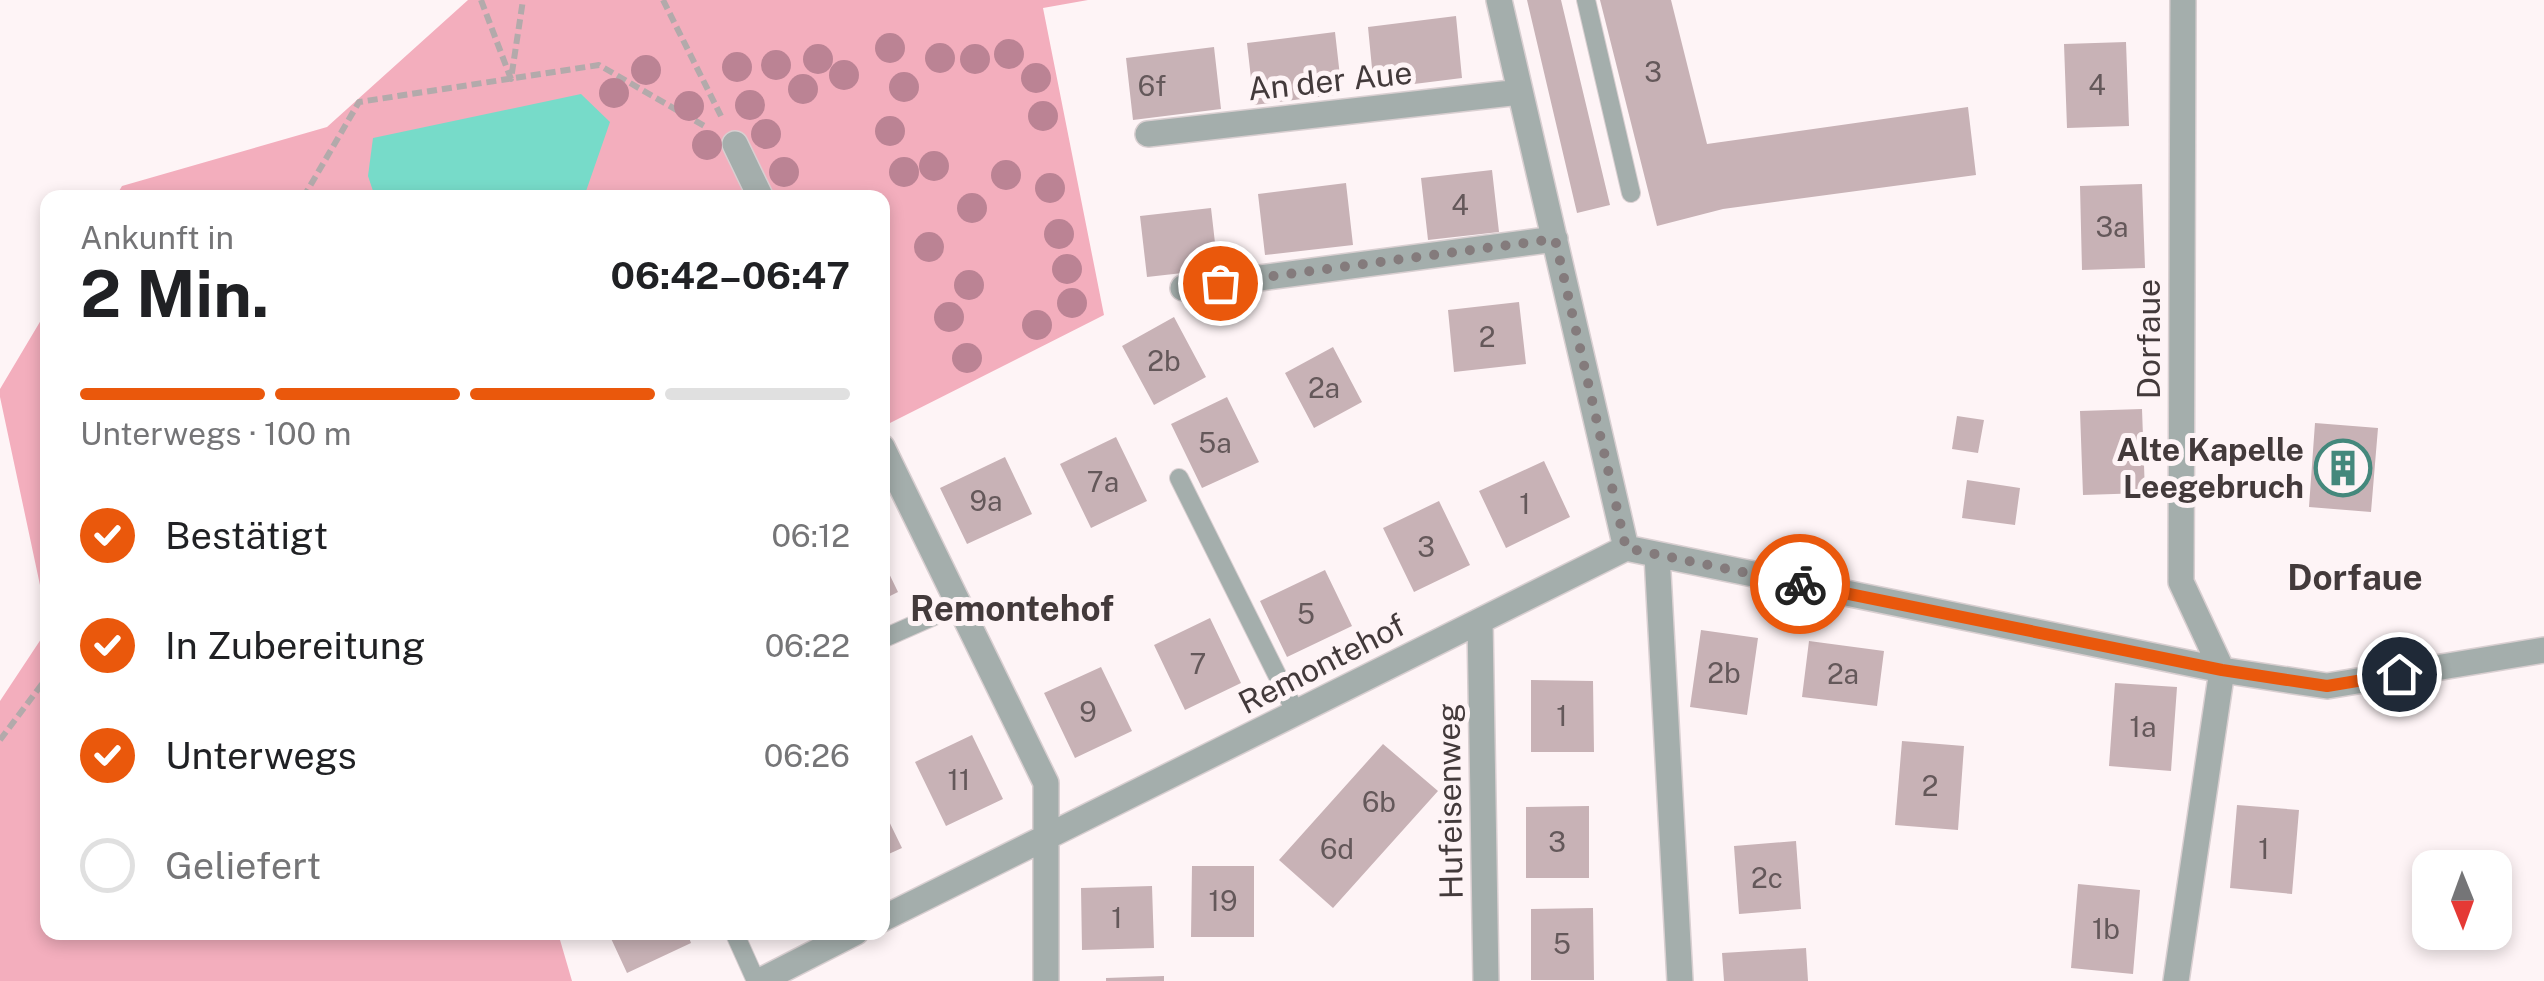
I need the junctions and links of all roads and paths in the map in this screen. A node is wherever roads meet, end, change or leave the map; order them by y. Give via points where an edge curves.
1 (481, 0) edge
2 (523, 0) edge
3 (662, 0) edge
4 (1499, 0) edge
5 (1586, 0) edge
6 (2183, 0) edge
7 (510, 78) junction
8 (1520, 92) junction
9 (1148, 134) dead end
10 (735, 144) junction
11 (308, 190) edge
12 (757, 190) edge
13 (1631, 193) dead end
14 (1555, 239) junction
15 (1184, 288) dead end
16 (890, 464) edge
17 (1179, 478) dead end
18 (1626, 548) junction
19 (1657, 555) junction
20 (959, 604) junction
21 (1480, 621) junction
22 (890, 636) edge
23 (2544, 650) edge
24 (2222, 670) junction
25 (40, 687) edge
26 (1296, 713) junction
27 (0, 740) edge
28 (1046, 837) junction
29 (890, 915) edge
30 (738, 940) edge
31 (840, 940) edge
32 (758, 981) edge
33 (1046, 981) edge
34 (1486, 981) edge
35 (1680, 981) edge
36 (2176, 981) edge

1 - 7 path
2 - 7 path
3 - 10 path
4 - 8 street
5 - 13 lane
6 - 24 street, Dorfaue via 2181,582
7 - 10 path via 598,65
7 - 11 path via 359,102
8 - 9 street, An der Aue
8 - 14 street
10 - 12 street
14 - 15 street
14 - 18 street
16 - 20 street
17 - 26 lane
18 - 19 street
18 - 21 street, Remontehof
19 - 24 street
19 - 35 street
20 - 22 lane
20 - 28 street via 1046,783
21 - 26 street, Remontehof
21 - 34 street, Hufeisenweg
23 - 24 street via 2327,686
24 - 36 street
25 - 27 path
26 - 28 street, Remontehof
28 - 29 street, Remontehof
28 - 33 street
30 - 32 lane
31 - 32 street

